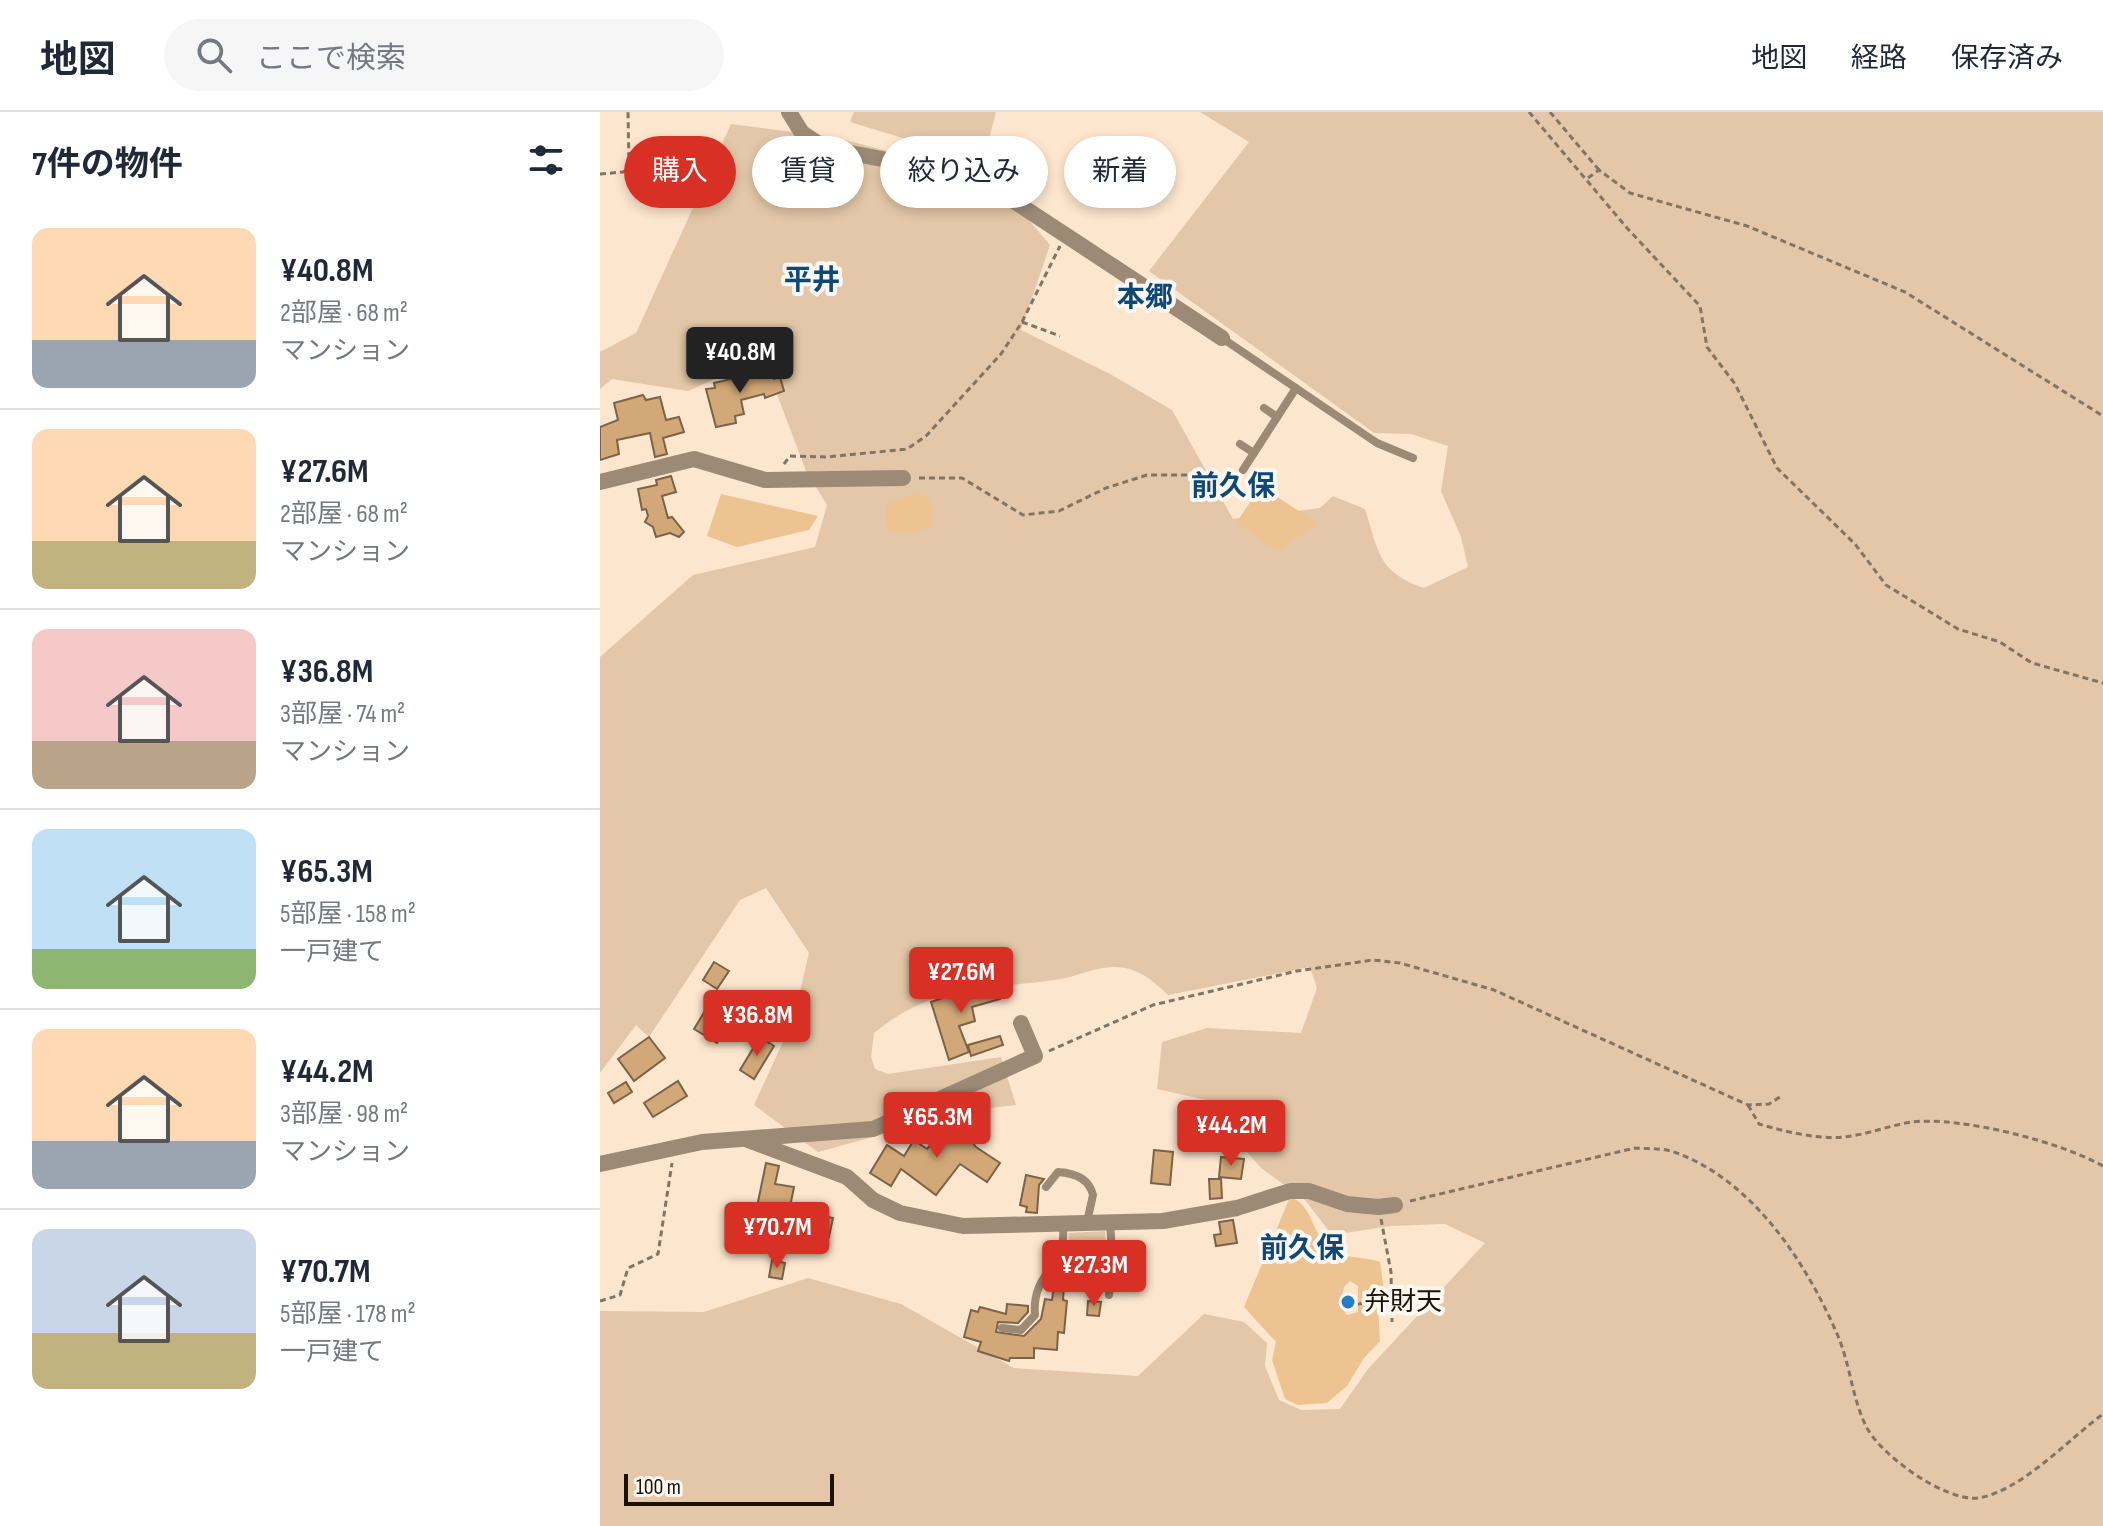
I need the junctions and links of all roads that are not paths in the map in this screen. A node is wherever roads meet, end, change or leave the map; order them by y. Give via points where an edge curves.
1 (789, 112) edge
2 (1222, 338) joint
3 (1296, 388) junction
4 (1264, 408) dead end
5 (1277, 417) junction
6 (1240, 444) dead end
7 (1254, 453) junction
8 (1413, 458) dead end
9 (1243, 470) dead end
10 (903, 478) road end
11 (600, 482) edge
12 (1021, 1023) dead end
13 (748, 1140) junction
14 (600, 1164) edge
15 (1046, 1187) dead end
16 (1386, 1206) road end
17 (1062, 1222) junction
18 (1087, 1222) junction
19 (1110, 1222) junction
20 (1109, 1295) dead end
21 (1002, 1328) dead end

1 - 2 street via 802,133 825,148 944,171 994,188
2 - 3 lane
3 - 5 lane
3 - 8 lane via 1377,443
4 - 5 lane
5 - 7 lane
6 - 7 lane
7 - 9 lane
10 - 11 street via 772,480 694,459
12 - 13 street via 1035,1056 873,1129
13 - 14 street via 702,1142
13 - 17 street via 847,1177 873,1200 927,1221 963,1226
15 - 18 lane via 1058,1172 1085,1181 1093,1195
16 - 19 street via 1347,1204 1309,1191 1290,1191 1237,1208 1163,1221
17 - 18 street
17 - 21 lane via 1061,1254 1036,1287 1035,1315 1021,1330
18 - 19 street
19 - 20 lane

